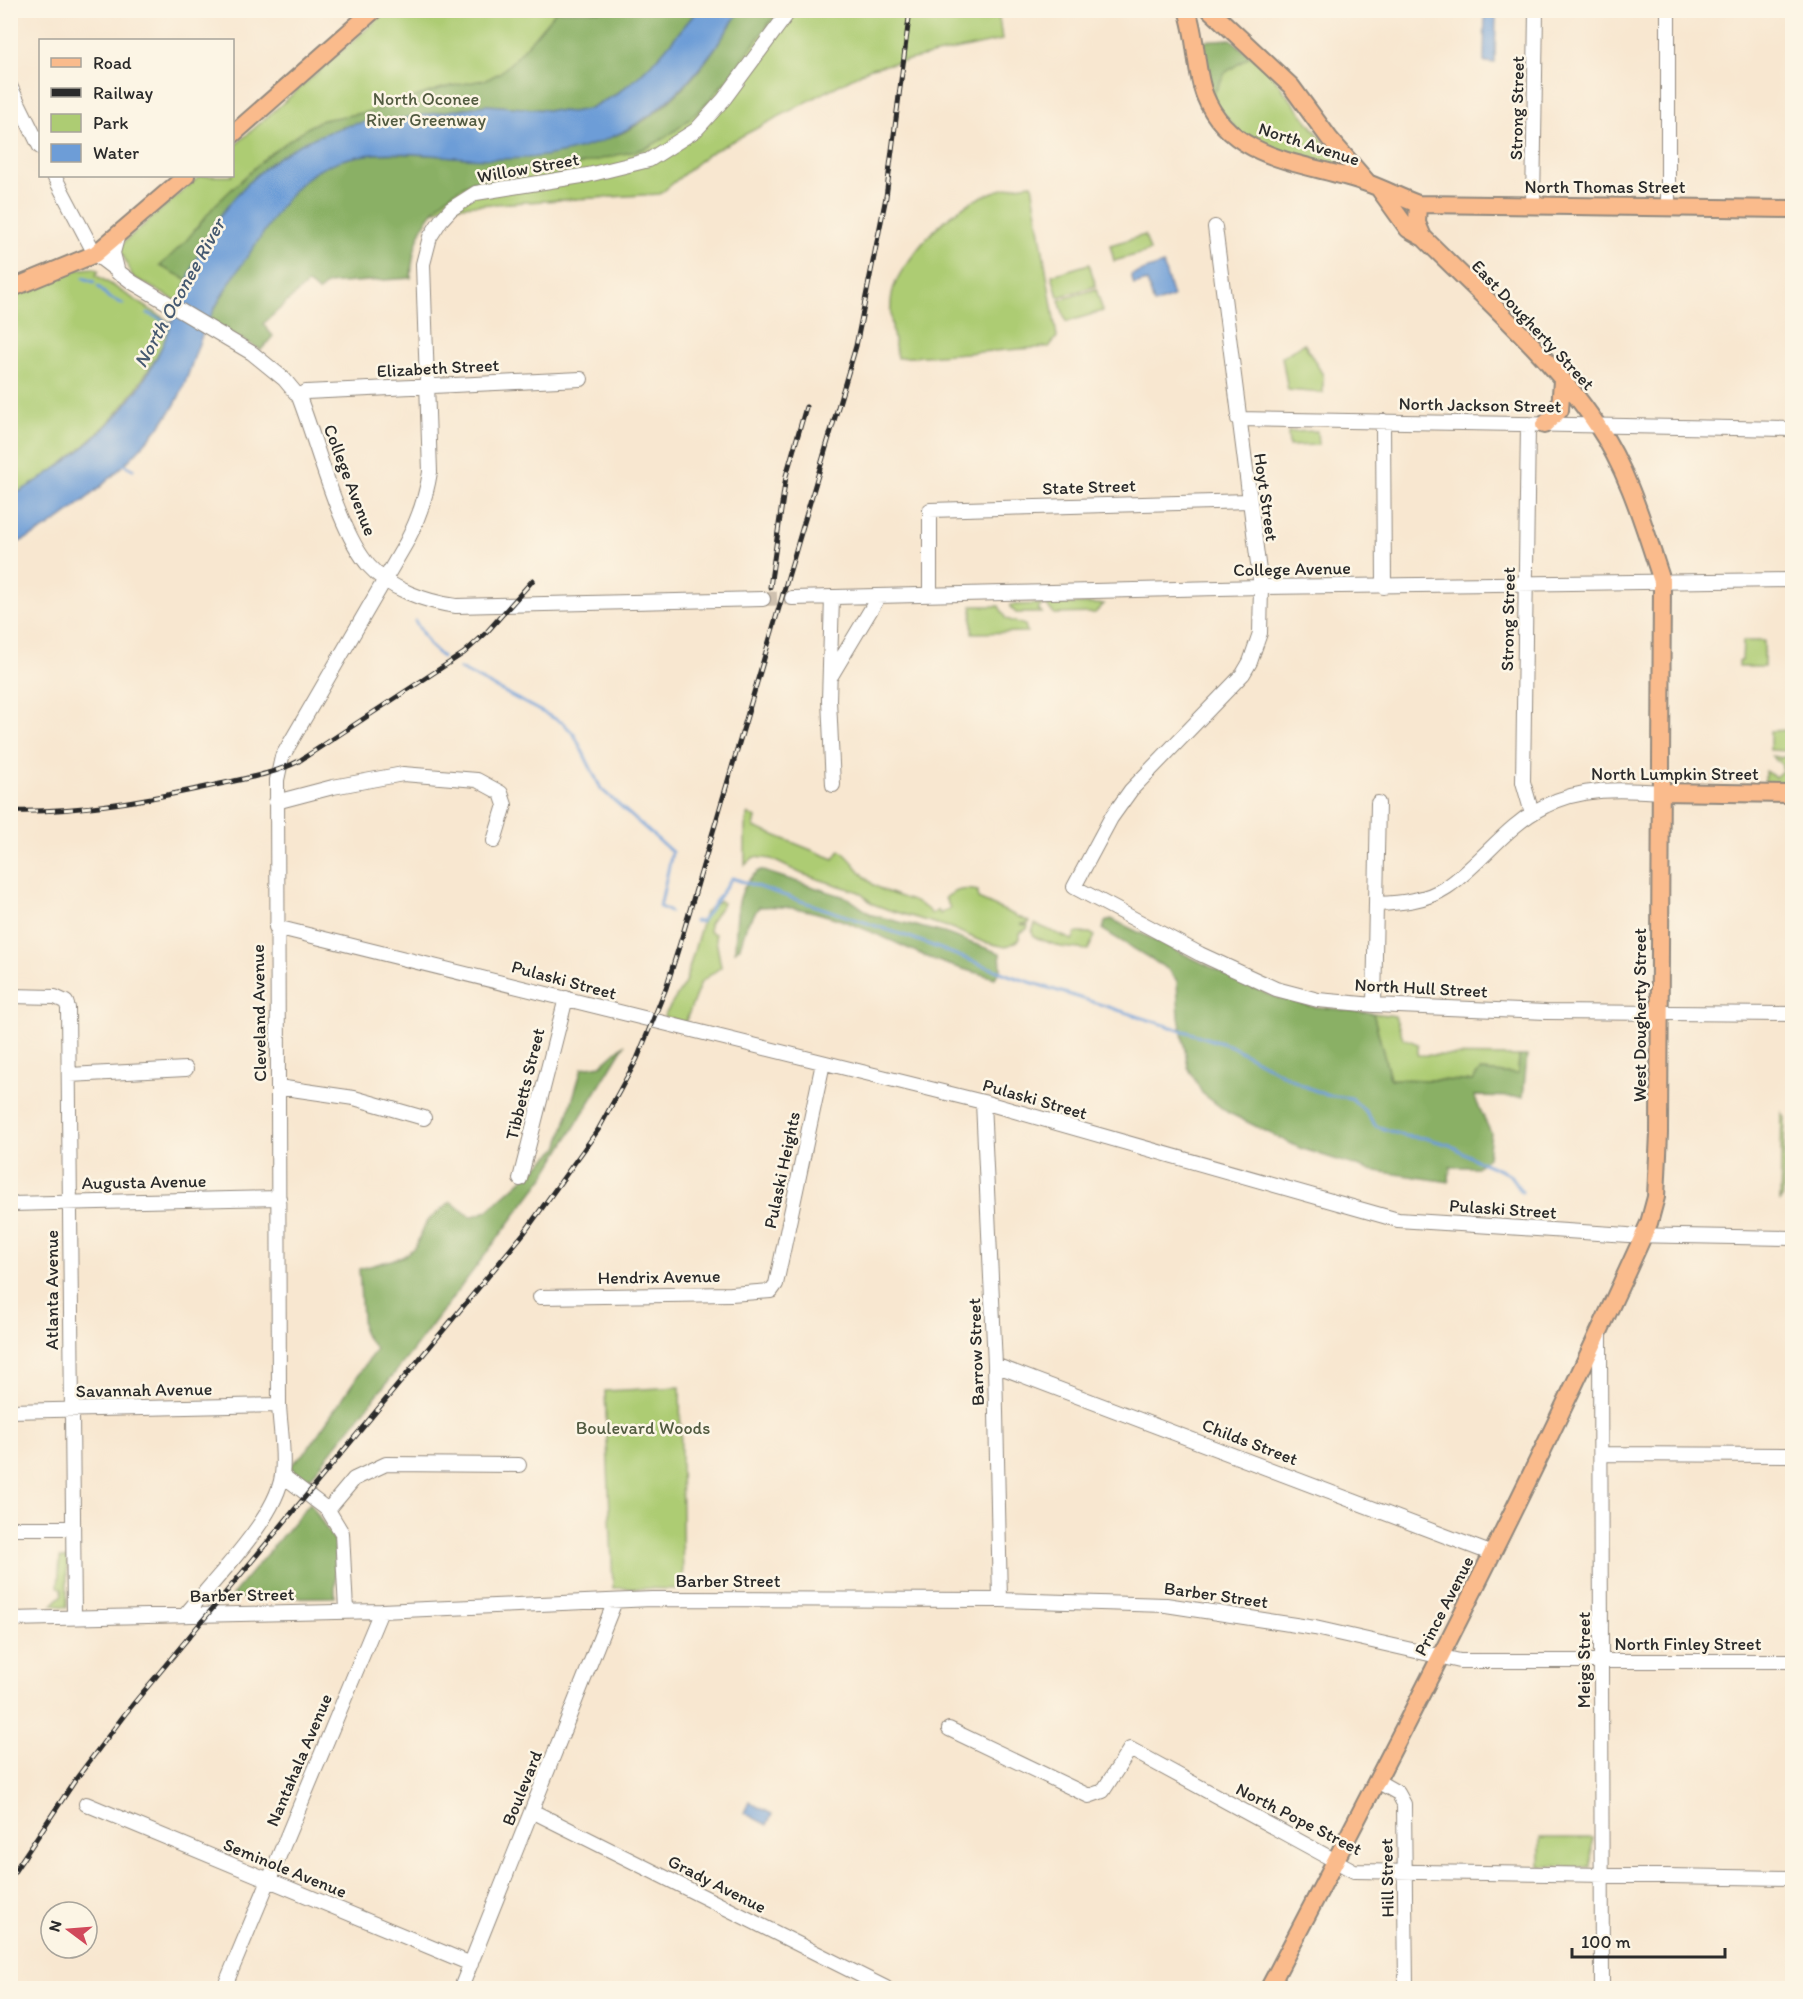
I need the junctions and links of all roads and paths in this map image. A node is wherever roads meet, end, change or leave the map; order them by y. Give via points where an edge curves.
1 (375, 10) edge
2 (790, 10) edge
3 (1188, 10) edge
4 (1210, 10) edge
5 (1536, 10) edge
6 (1668, 10) edge
7 (10, 86) edge
8 (234, 133) edge
9 (39, 145) edge
10 (55, 177) edge
11 (185, 177) edge
12 (1373, 186) junction
13 (1418, 204) junction
14 (1533, 206) junction
15 (1668, 207) junction
16 (1792, 209) edge
17 (1215, 227) dead end
18 (118, 234) junction
19 (1423, 237) junction
20 (95, 254) junction
21 (118, 273) junction
22 (10, 289) edge
23 (581, 379) dead end
24 (1562, 380) junction
25 (426, 387) junction
26 (299, 397) junction
27 (1238, 419) junction
28 (1383, 421) junction
29 (1536, 424) junction
30 (1598, 426) junction
31 (1792, 429) edge
32 (1249, 501) junction
33 (384, 578) junction
34 (1792, 580) edge
35 (1662, 581) junction
36 (1526, 584) junction
37 (1384, 586) junction
38 (1261, 587) junction
39 (930, 594) junction
40 (879, 596) junction
41 (832, 597) junction
42 (792, 598) tunnel mouth
43 (763, 599) tunnel mouth
44 (830, 678) junction
45 (833, 785) dead end
46 (1661, 792) junction
47 (1792, 794) edge
48 (276, 802) junction
49 (1378, 803) dead end
50 (1532, 813) junction
51 (494, 840) dead end
52 (1074, 887) joint
53 (1377, 904) junction
54 (276, 927) junction
55 (10, 996) edge
56 (566, 998) junction
57 (1374, 1005) junction
58 (1659, 1012) junction
59 (1792, 1014) edge
60 (824, 1063) junction
61 (186, 1070) dead end
62 (69, 1075) junction
63 (278, 1087) junction
64 (983, 1102) junction
65 (424, 1118) dead end
66 (520, 1179) dead end
67 (279, 1198) junction
68 (69, 1202) junction
69 (10, 1204) edge
70 (1644, 1236) junction
71 (1792, 1238) edge
72 (776, 1284) joint
73 (540, 1297) dead end
74 (1600, 1331) junction
75 (995, 1365) junction
76 (279, 1405) junction
77 (71, 1410) junction
78 (10, 1411) edge
79 (1602, 1454) junction
80 (1792, 1455) edge
81 (519, 1465) dead end
82 (282, 1475) junction
83 (328, 1510) junction
84 (10, 1528) edge
85 (72, 1528) junction
86 (1493, 1554) junction
87 (1000, 1600) junction
88 (615, 1601) junction
89 (346, 1610) junction
90 (381, 1611) junction
91 (186, 1614) junction
92 (74, 1617) junction
93 (10, 1619) edge
94 (1441, 1656) junction
95 (1792, 1661) edge
96 (1602, 1663) junction
97 (949, 1729) dead end
98 (1377, 1780) junction
99 (86, 1804) dead end
100 (532, 1811) junction
101 (1334, 1862) junction
102 (1405, 1872) junction
103 (1602, 1876) junction
104 (1792, 1878) edge
105 (269, 1881) junction
106 (471, 1964) junction
107 (224, 1989) edge
108 (461, 1989) edge
109 (886, 1989) edge
110 (1269, 1989) edge
111 (1406, 1989) edge
112 (1602, 1989) edge

1 - 8 main road
2 - 25 street, Willow Street via 696,130 649,160 588,175 477,193 451,209 430,237 423,264
3 - 12 main road, North Avenue via 1204,94 1219,120 1237,139 1257,152
4 - 12 main road, North Avenue via 1291,86 1329,138
5 - 14 street, Strong Street
6 - 15 street
7 - 9 street
10 - 20 street
11 - 18 main road
12 - 13 main road, North Avenue
12 - 19 main road, East Dougherty Street via 1408,229
13 - 14 main road, North Thomas Street
13 - 19 main road via 1417,223
14 - 15 main road, North Thomas Street
15 - 16 main road, North Thomas Street
17 - 27 street, Hoyt Street
18 - 20 main road
18 - 21 street via 112,253
19 - 24 main road, East Dougherty Street
20 - 21 street, College Avenue
20 - 22 main road
21 - 26 street, College Avenue via 272,368
23 - 25 street, Elizabeth Street
24 - 29 main road via 1560,410
24 - 30 main road, East Dougherty Street
25 - 26 street, Elizabeth Street via 306,392
25 - 33 street, Willow Street via 427,490 420,516
26 - 33 street, College Avenue via 348,530 361,556
27 - 28 street, North Jackson Street
27 - 32 street, Hoyt Street
28 - 29 street, North Jackson Street
28 - 37 street
29 - 30 street, North Jackson Street
29 - 36 street, Strong Street
30 - 31 street, North Jackson Street
30 - 35 main road, East Dougherty Street via 1641,511
32 - 38 street, Hoyt Street
32 - 39 street, State Street via 930,510
33 - 43 street, College Avenue via 414,594 456,606
33 - 48 street, Cleveland Avenue via 282,757
34 - 35 street, College Avenue
35 - 36 street, College Avenue
35 - 46 main road, East Dougherty Street
36 - 37 street, College Avenue
36 - 50 street, Strong Street via 1523,782
37 - 38 street, College Avenue
38 - 39 street, College Avenue
38 - 52 street, Hoyt Street via 1260,633 1243,674 1131,790 1111,818
39 - 40 street, College Avenue
40 - 41 street, College Avenue
40 - 44 street
41 - 42 street, College Avenue
41 - 44 street
44 - 45 street
46 - 47 main road, North Lumpkin Street
46 - 50 street, North Lumpkin Street via 1602,790 1565,797
46 - 58 main road, West Dougherty Street
48 - 51 street via 403,774 477,780 501,793 505,805
48 - 54 street, Cleveland Avenue
49 - 53 street
50 - 53 street, North Lumpkin Street via 1448,887 1413,901
52 - 57 street, North Hull Street via 1276,990 1318,1000
53 - 57 street
54 - 56 street, Pulaski Street
54 - 63 street, Cleveland Avenue
55 - 62 street, Atlanta Avenue via 56,997 66,1002
56 - 60 street, Pulaski Street
56 - 66 street, Tibbetts Street
57 - 58 street, North Hull Street
58 - 59 street, North Hull Street
58 - 70 main road, West Dougherty Street via 1659,1162 1656,1197
60 - 64 street, Pulaski Street
60 - 72 street, Pulaski Heights
61 - 62 street
62 - 68 street, Atlanta Avenue
63 - 65 street via 354,1098
63 - 67 street, Cleveland Avenue
64 - 70 street, Pulaski Street via 1398,1220
64 - 75 street, Barrow Street
67 - 68 street, Augusta Avenue
67 - 76 street, Cleveland Avenue
68 - 69 street, Augusta Avenue
68 - 77 street, Atlanta Avenue
70 - 71 street, Pulaski Street
70 - 74 main road, Prince Avenue
72 - 73 street, Hendrix Avenue via 771,1291 762,1293
74 - 79 street, Meigs Street
74 - 86 main road, Prince Avenue
75 - 86 street, Childs Street
75 - 87 street, Barrow Street
76 - 77 street, Savannah Avenue
76 - 82 street, Cleveland Avenue
77 - 78 street, Savannah Avenue
77 - 85 street, Atlanta Avenue
79 - 80 street
79 - 96 street, Meigs Street
81 - 83 street via 386,1464 354,1479
82 - 83 street
82 - 91 street, Cleveland Avenue via 260,1526
83 - 89 street via 342,1533
84 - 85 street
85 - 92 street, Atlanta Avenue
86 - 94 main road, Prince Avenue
87 - 88 street, Barber Street
87 - 94 street, Barber Street via 1166,1605 1315,1628
88 - 90 street, Barber Street
88 - 100 street, Boulevard
89 - 90 street, Barber Street
89 - 91 street, Barber Street
90 - 105 street, Nantahala Avenue
91 - 92 street, Barber Street
92 - 93 street, Barber Street
94 - 96 street, North Finley Street via 1460,1661
94 - 98 main road, Prince Avenue
95 - 96 street, North Finley Street
96 - 103 street, Meigs Street
97 - 101 street, North Pope Street via 1089,1796 1102,1791 1130,1749
98 - 101 main road, Prince Avenue
98 - 102 street, Hill Street via 1402,1799
99 - 105 street, Seminole Avenue
100 - 106 street, Boulevard
100 - 109 street, Grady Avenue
101 - 102 street, North Pope Street via 1354,1870
101 - 110 main road, Prince Avenue
102 - 103 street, North Pope Street
102 - 111 street, Hill Street
103 - 104 street, North Pope Street
103 - 112 street, Meigs Street
105 - 106 street, Seminole Avenue
105 - 107 street, Nantahala Avenue
106 - 108 street, Boulevard

